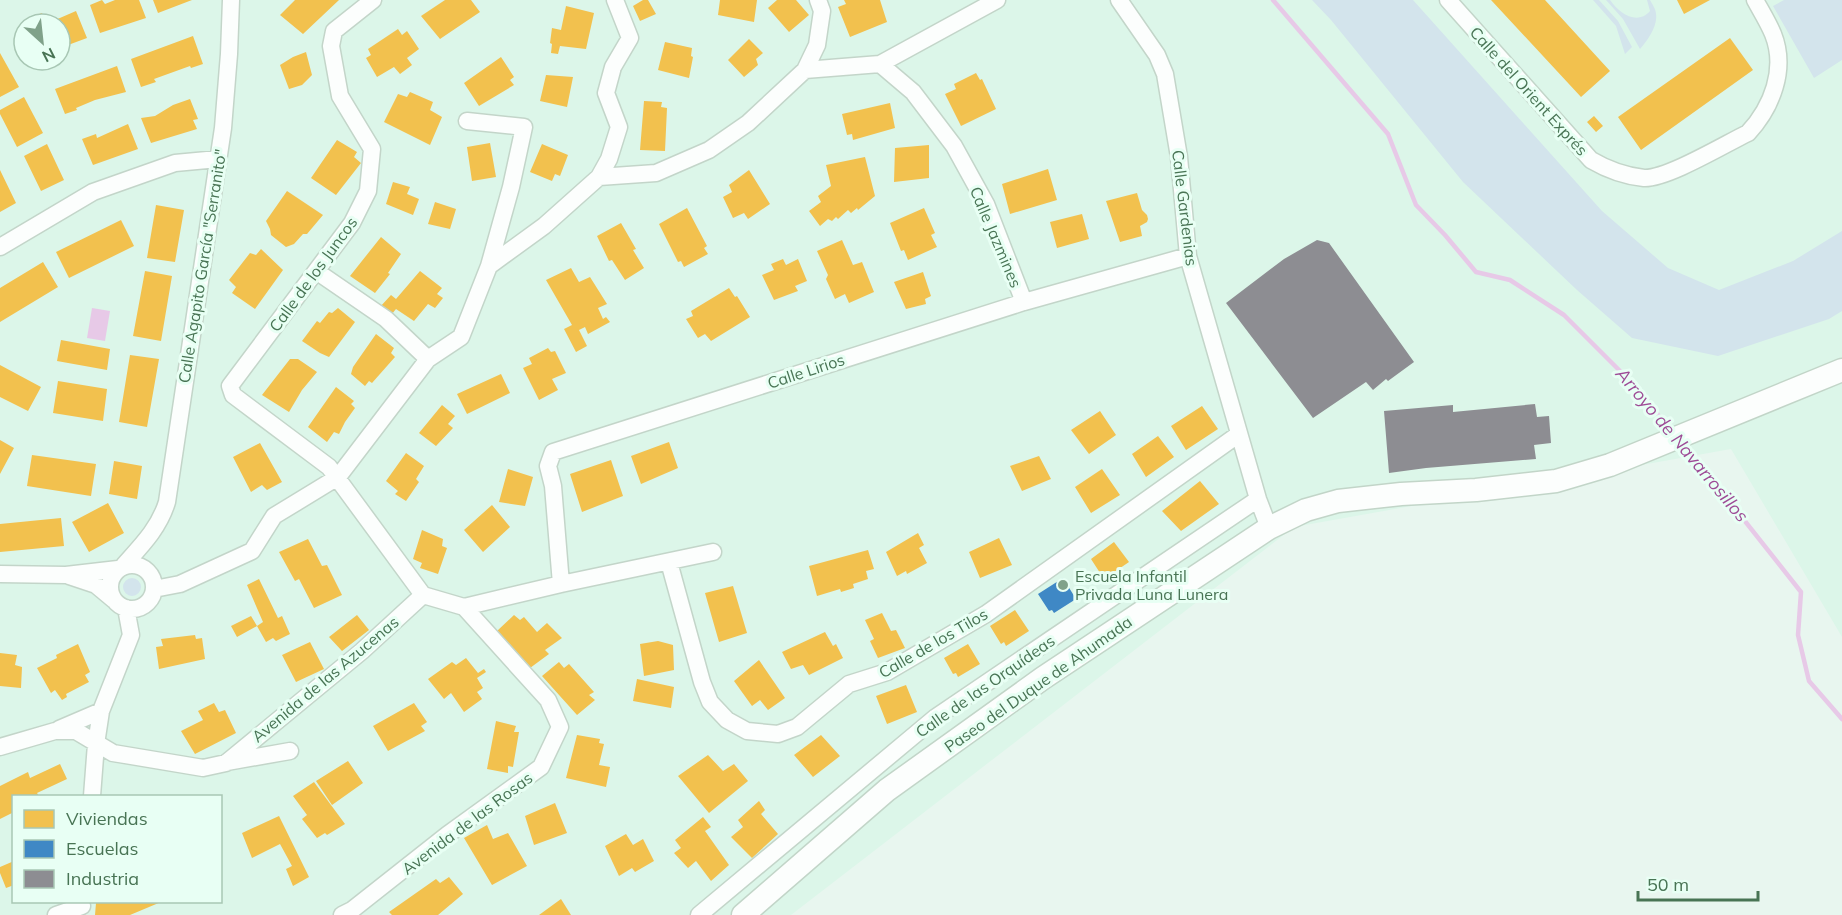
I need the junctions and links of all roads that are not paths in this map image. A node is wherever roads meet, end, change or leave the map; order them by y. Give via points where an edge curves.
1 (231, 0) edge
2 (374, 0) edge
3 (615, 0) edge
4 (818, 0) edge
5 (997, 0) edge
6 (1119, 0) edge
7 (1448, 0) edge
8 (1755, 0) edge
9 (880, 64) junction
10 (805, 70) junction
11 (467, 121) dead end
12 (218, 159) junction
13 (599, 177) junction
14 (0, 247) edge
15 (1188, 256) junction
16 (489, 266) junction
17 (316, 271) junction
18 (1024, 302) junction
19 (428, 359) junction
20 (1842, 370) edge
21 (1239, 434) junction
22 (338, 477) junction
23 (1258, 498) junction
24 (1269, 528) junction
25 (155, 529) junction
26 (713, 552) dead end
27 (669, 562) junction
28 (121, 567) junction
29 (0, 574) edge
30 (22, 574) junction
31 (66, 575) junction
32 (0, 581) edge
33 (152, 581) junction
34 (561, 584) junction
35 (423, 595) junction
36 (120, 604) junction
37 (464, 607) junction
38 (101, 711) junction
39 (55, 731) junction
40 (96, 744) junction
41 (0, 747) edge
42 (290, 751) dead end
43 (226, 763) junction
44 (92, 795) edge
45 (82, 907) edge
46 (56, 915) edge
47 (342, 915) edge
48 (699, 915) edge
49 (743, 915) edge

1 - 12 street, Calle Agapito García "Serranito"
2 - 17 street, Calle de los Juncos via 334,31 331,46 340,96 372,149 368,191 352,222
3 - 13 street via 630,38 613,67 606,93 619,127
4 - 10 street via 822,11 816,45
5 - 9 street
6 - 15 street, Calle Gardenias via 1157,55 1165,74 1179,157
7 - 8 street, Calle del Orient Exprés via 1591,160 1610,171 1646,178 1669,173 1748,133 1770,102 1778,75 1778,55 1774,35
9 - 10 street
9 - 18 street, Calle Jazmines via 913,92 954,146 986,204
10 - 13 street via 748,123 709,150 656,173
11 - 16 street via 524,127
12 - 14 street via 175,164 93,192
12 - 25 street, Calle Agapito García "Serranito" via 167,502
13 - 16 street via 544,226
15 - 18 street, Calle Lirios
15 - 21 street, Calle Gardenias
16 - 19 street via 462,337
17 - 19 street via 386,320
17 - 22 street, Calle de los Juncos via 230,386 233,395
18 - 34 street, Calle Lirios via 553,452 548,466
19 - 22 street
20 - 24 main road, Paseo del Duque de Ahumada via 1610,465 1556,481 1338,501 1306,510
21 - 23 street, Calle Gardenias
21 - 27 street, Calle de los Tilos via 986,614 887,672 849,684 797,727 778,734 747,731 727,720 710,702
22 - 33 street via 274,516 252,551 180,584
22 - 35 street
23 - 24 street, Calle Gardenias
23 - 48 street, Calle de las Orquídeas via 936,717
24 - 49 main road, Paseo del Duque de Ahumada via 1043,678 887,790
25 - 28 street, Calle Agapito García "Serranito"
25 - 33 street, Calle Agapito García "Serranito" via 149,551
26 - 27 street
27 - 34 street
28 - 31 street
28 - 33 street via 138,565
28 - 36 street via 110,583 110,592
29 - 30 street
30 - 31 street
30 - 32 street
31 - 36 street via 96,585
33 - 36 street via 145,605 133,609
34 - 37 street
35 - 37 street
35 - 43 street, Avenida de las Azucenas via 362,651
36 - 38 street via 131,635
37 - 47 street, Avenida de las Rosas via 548,700 560,727 542,767
38 - 39 street
38 - 40 street
39 - 40 street, Avenida de las Azucenas via 76,731
39 - 41 street
40 - 43 street, Avenida de las Azucenas via 113,753 203,768
40 - 44 street
42 - 43 street, Avenida de las Azucenas
45 - 46 street

